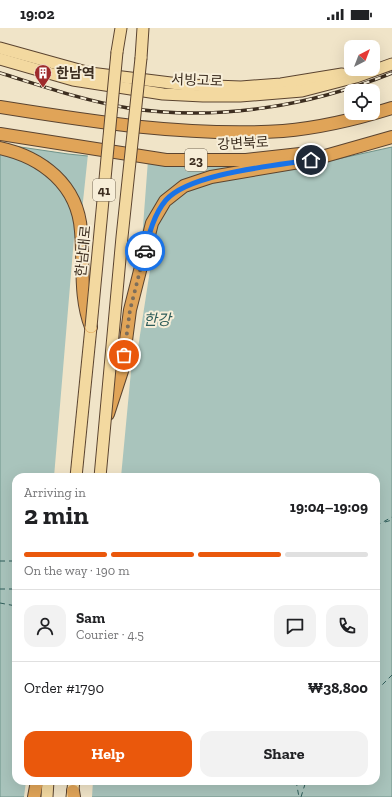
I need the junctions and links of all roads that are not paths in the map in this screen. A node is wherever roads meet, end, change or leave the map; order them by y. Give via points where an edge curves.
1 (121, 28) edge
2 (143, 28) edge
3 (0, 48) edge
4 (0, 59) edge
5 (392, 63) edge
6 (380, 66) edge
7 (344, 74) edge
8 (0, 108) edge
9 (392, 108) edge
10 (0, 134) edge
11 (392, 136) edge
12 (0, 148) edge
13 (91, 327) junction
14 (104, 427) junction
15 (76, 473) edge
16 (100, 473) edge
17 (36, 785) edge
18 (48, 785) edge
19 (34, 797) edge
20 (47, 797) edge

1 - 13 main road, 한남대로 / 41, bridge
2 - 14 main road, 41, bridge
3 - 7 main road, 서빙고로 via 90,73 187,85 241,87 281,84
4 - 5 main road, 서빙고로 via 73,80 163,94 203,96 302,91 356,77
5 - 6 main road, 서빙고로
8 - 9 highway, 강변북로 / 23, bridge via 85,121 193,132 284,131 356,119
10 - 11 highway, 강변북로 / 23, bridge via 166,160 246,160 300,154
11 - 14 highway, bridge via 311,160 211,177 184,186 166,200 152,223 130,310 122,370
12 - 13 highway via 24,154 38,161 58,178 69,192 81,230 84,311
13 - 15 main road, 한남대로 / 41
14 - 16 main road, 41, bridge
17 - 19 highway
18 - 20 main road

